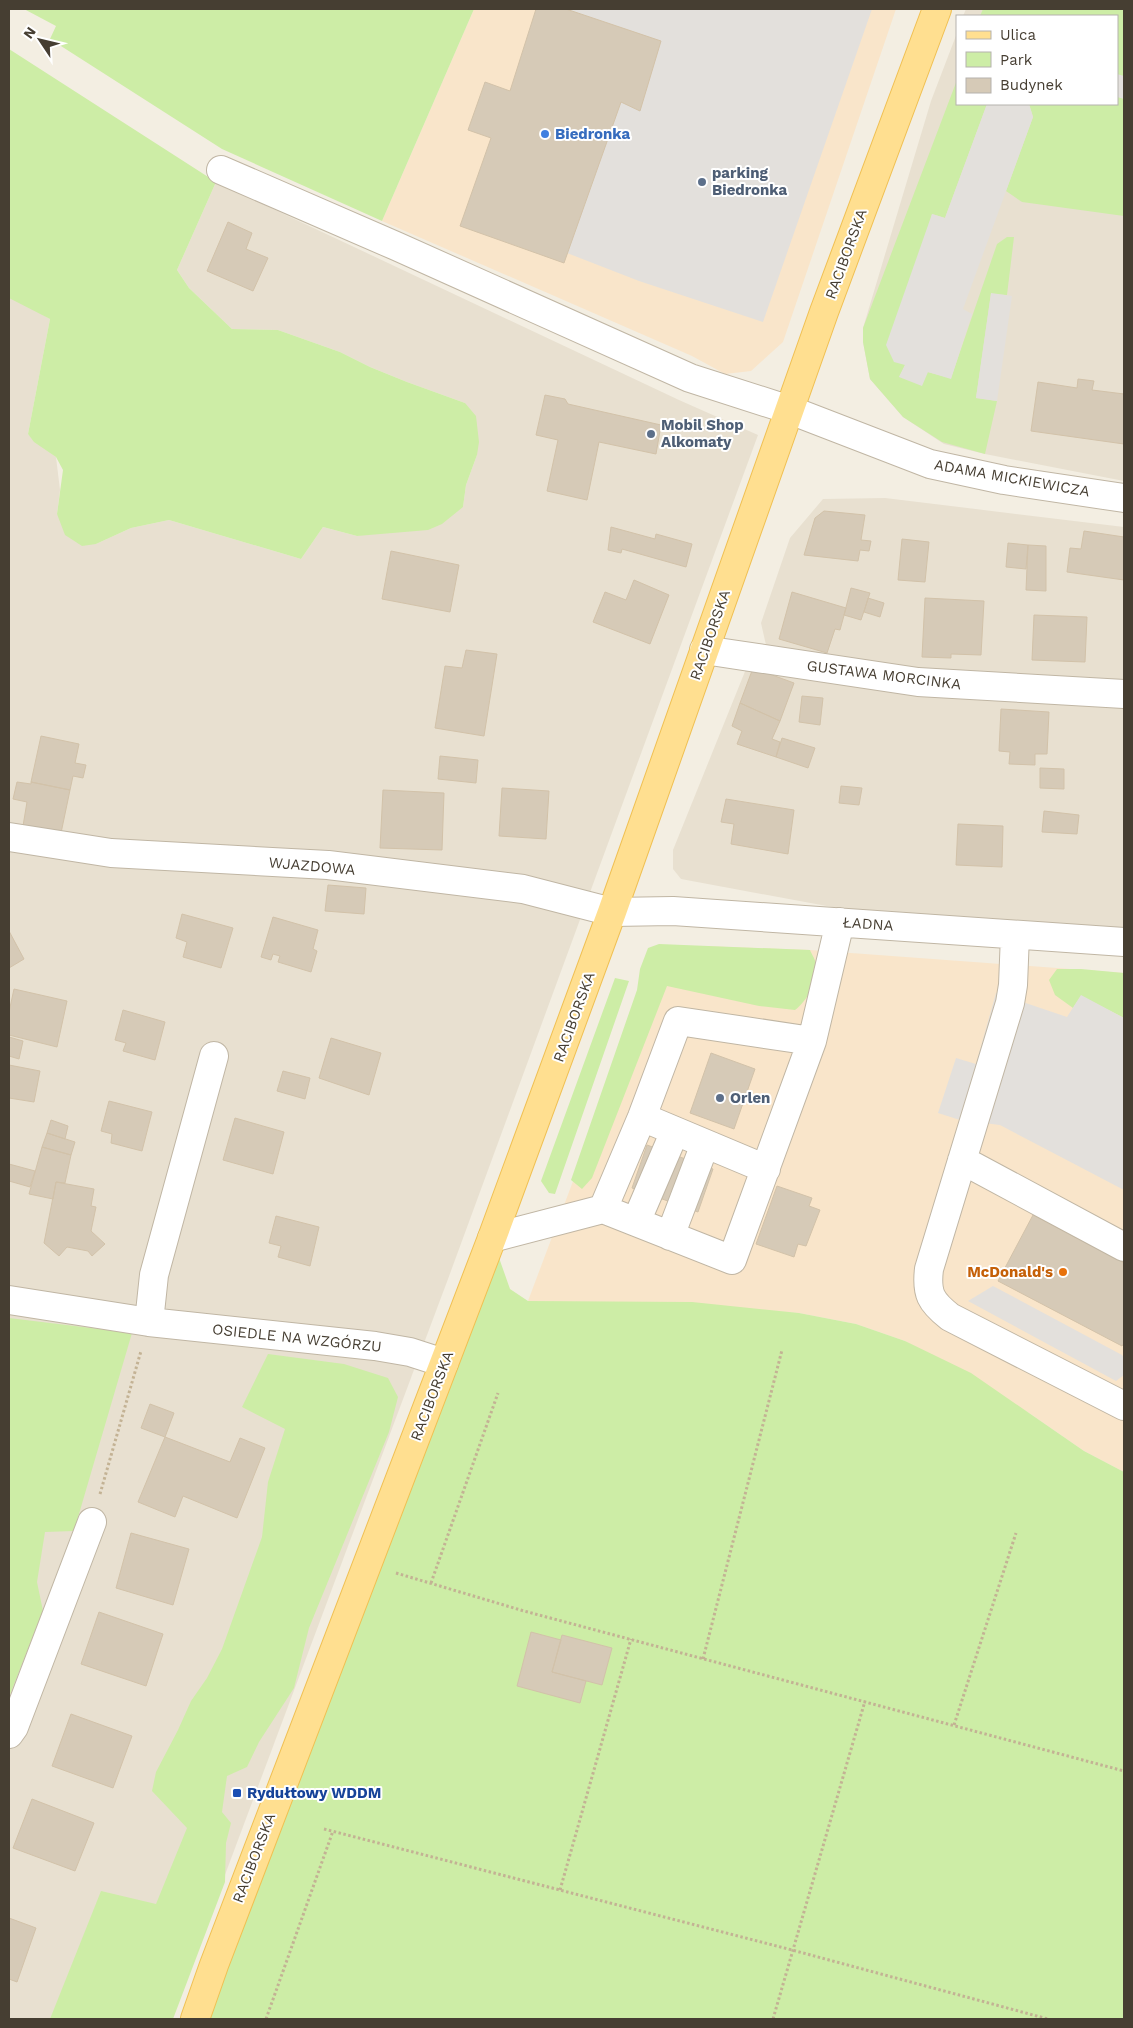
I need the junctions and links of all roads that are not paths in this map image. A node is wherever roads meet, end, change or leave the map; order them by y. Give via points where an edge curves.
1 (937, 9) edge
2 (221, 170) dead end
3 (790, 410) junction
4 (1124, 498) edge
5 (704, 650) junction
6 (1124, 694) edge
7 (9, 837) edge
8 (612, 912) junction
9 (840, 922) junction
10 (1015, 935) junction
11 (1124, 942) edge
12 (812, 1041) junction
13 (214, 1056) dead end
14 (642, 1117) junction
15 (675, 1131) junction
16 (705, 1144) junction
17 (962, 1160) junction
18 (766, 1169) junction
19 (603, 1209) junction
20 (636, 1222) junction
21 (670, 1236) junction
22 (492, 1238) junction
23 (1124, 1247) edge
24 (9, 1300) edge
25 (149, 1322) junction
26 (444, 1363) junction
27 (1124, 1406) edge
28 (92, 1522) road end
29 (9, 1734) edge
30 (195, 2019) edge

1 - 3 main road, RACIBORSKA
2 - 3 street, ADAMA MICKIEWICZA via 690,378
3 - 4 street, ADAMA MICKIEWICZA via 930,464 1004,480
3 - 5 main road, RACIBORSKA
5 - 6 street, GUSTAWA MORCINKA via 918,682
5 - 8 main road, RACIBORSKA
7 - 8 street, WJAZDOWA via 111,853 328,866 523,889
8 - 9 street, ŁADNA via 673,911
8 - 22 main road, RACIBORSKA
9 - 10 street, ŁADNA
9 - 12 street
10 - 11 street, ŁADNA
10 - 17 street via 1010,1003
12 - 14 street via 678,1021
12 - 18 street
13 - 25 street via 154,1275
14 - 15 street
14 - 19 street
15 - 16 street
15 - 20 street
16 - 18 street
16 - 21 street
17 - 23 street
17 - 27 street via 929,1270 930,1297 950,1317
18 - 21 street via 732,1260
19 - 20 street
19 - 22 street
20 - 21 street
22 - 26 main road, RACIBORSKA
24 - 25 street, OSIEDLE NA WZGÓRZU
25 - 26 street, OSIEDLE NA WZGÓRZU via 375,1346 410,1352
26 - 30 main road, RACIBORSKA
28 - 29 street

